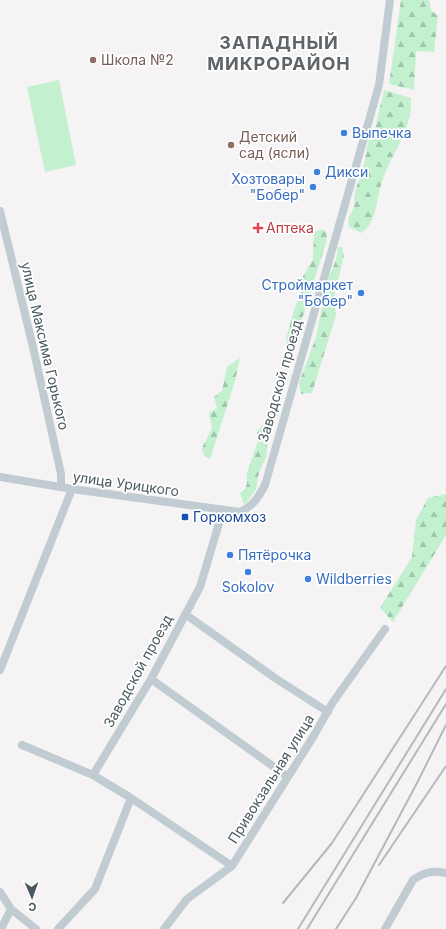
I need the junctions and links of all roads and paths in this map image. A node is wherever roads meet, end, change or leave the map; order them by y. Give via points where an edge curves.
1 (390, 0) edge
2 (0, 211) edge
3 (0, 477) edge
4 (61, 487) junction
5 (72, 490) junction
6 (249, 508) joint
7 (223, 510) junction
8 (184, 614) junction
9 (385, 629) dead end
10 (0, 670) edge
11 (151, 679) junction
12 (328, 712) junction
13 (22, 745) dead end
14 (93, 775) junction
15 (288, 777) junction
16 (131, 798) junction
17 (232, 866) junction
18 (446, 873) edge
19 (0, 892) edge
20 (10, 909) junction
21 (1, 929) edge
22 (36, 929) edge
23 (58, 929) edge
24 (164, 929) edge
25 (385, 929) edge

1 - 6 street, Заводской проезд via 379,86 265,485
2 - 4 street, улица Максима Горького via 62,474
3 - 4 street, улица Урицкого
4 - 5 street, улица Урицкого
5 - 7 street, улица Урицкого
5 - 10 street
6 - 7 street, улица Урицкого via 240,512
7 - 8 street, Заводской проезд via 200,587
8 - 11 street, Заводской проезд
8 - 12 street via 274,678
9 - 12 street, Привокзальная улица
11 - 14 street, Заводской проезд
11 - 15 street
12 - 15 street, Привокзальная улица
13 - 14 street
14 - 16 street
15 - 17 street, Привокзальная улица
16 - 17 street
16 - 23 street via 95,889
17 - 24 street, Привокзальная улица via 187,899
18 - 25 street via 435,871 420,874 413,880
19 - 20 street
20 - 21 street
20 - 22 street

